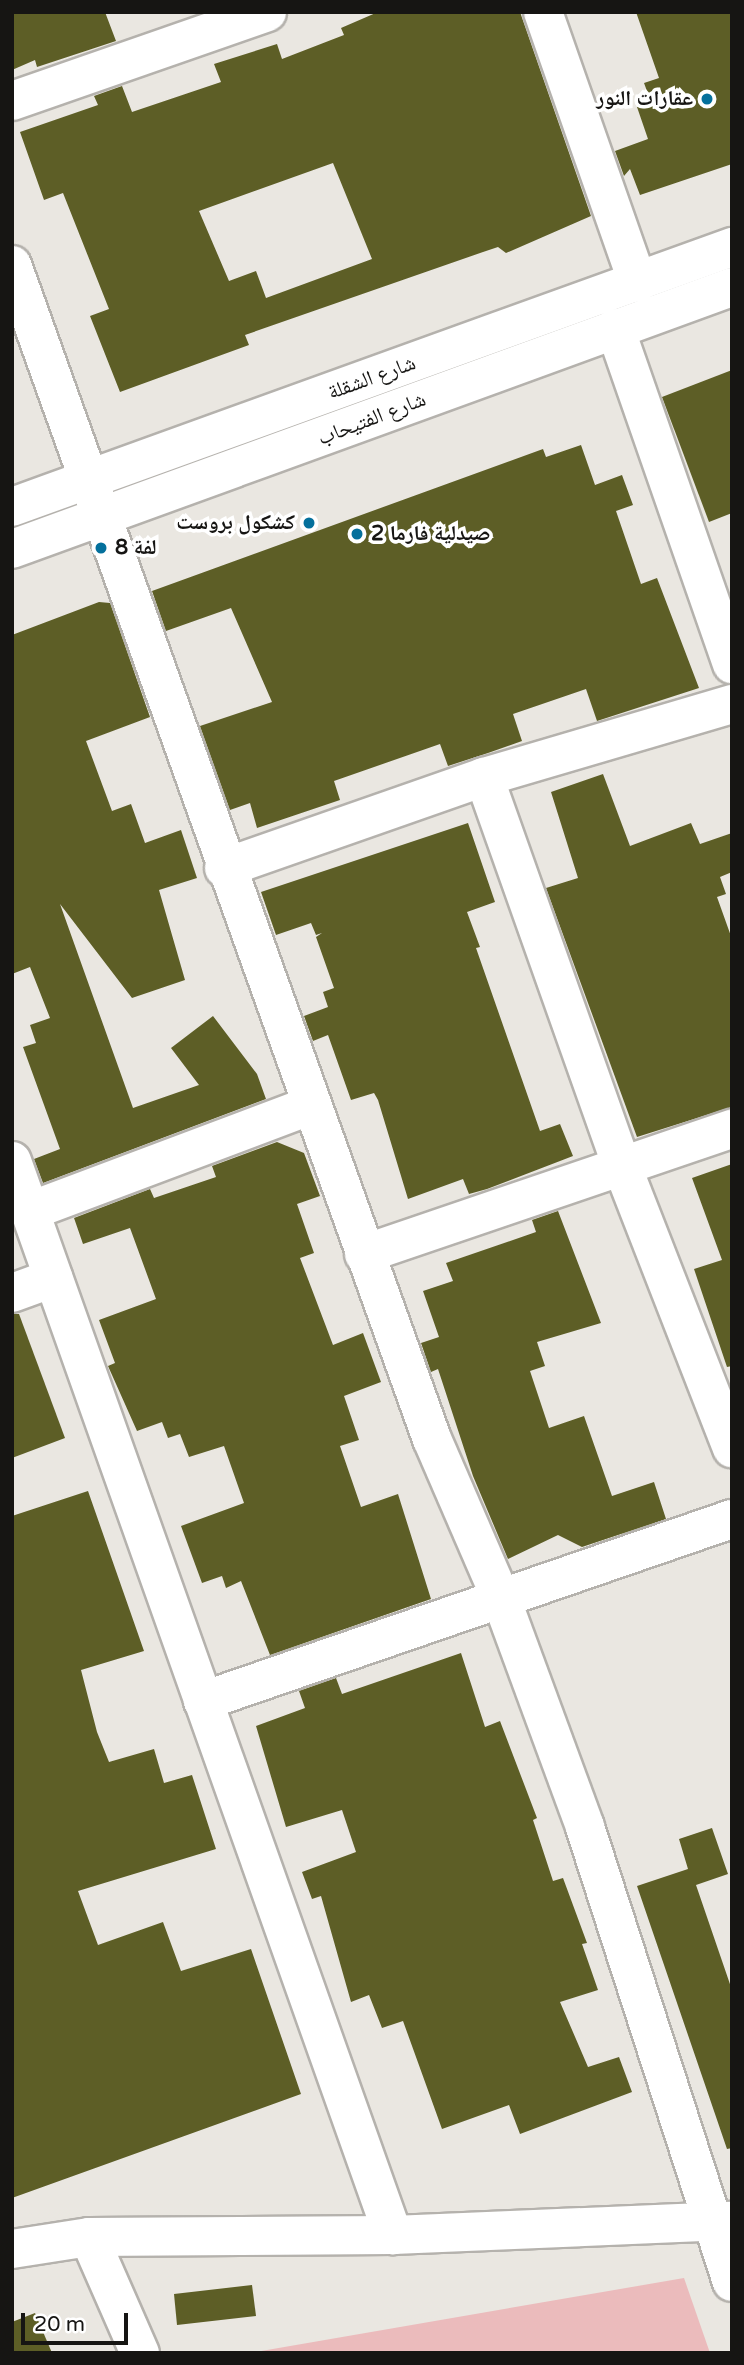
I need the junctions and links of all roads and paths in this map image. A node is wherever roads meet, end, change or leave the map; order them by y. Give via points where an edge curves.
1 (266, 12) edge
2 (543, 12) edge
3 (12, 102) edge
4 (732, 247) edge
5 (12, 265) edge
6 (638, 283) junction
7 (732, 287) edge
8 (615, 328) junction
9 (88, 480) junction
10 (12, 507) edge
11 (102, 517) junction
12 (12, 549) edge
13 (732, 664) edge
14 (732, 704) edge
15 (484, 777) junction
16 (223, 868) junction
17 (310, 1106) junction
18 (732, 1129) edge
19 (12, 1161) edge
20 (622, 1166) junction
21 (30, 1212) junction
22 (365, 1254) junction
23 (52, 1278) junction
24 (12, 1293) edge
25 (732, 1448) edge
26 (732, 1519) edge
27 (502, 1601) junction
28 (203, 1701) junction
29 (721, 2221) edge
30 (393, 2235) junction
31 (89, 2238) junction
32 (12, 2249) edge
33 (732, 2282) edge
34 (140, 2353) edge

1 - 3 street
2 - 6 street
4 - 6 street, شارع الشقلة
5 - 9 street
6 - 9 street, شارع الشقلة
7 - 8 street, شارع الفتيحاب
8 - 11 street, شارع الفتيحاب
8 - 13 street
9 - 10 street, شارع الشقلة
9 - 11 street
11 - 12 street, شارع الفتيحاب
11 - 16 street
14 - 15 street
15 - 16 street
15 - 20 street
16 - 17 street
17 - 21 street
17 - 22 street
18 - 20 street
19 - 21 street
20 - 22 street
20 - 25 street
21 - 23 street
22 - 27 street via 432,1438
23 - 24 street
23 - 28 street
26 - 27 street
27 - 28 street
27 - 29 street
28 - 30 street
29 - 30 street
29 - 33 street
30 - 31 street
31 - 32 street
31 - 34 street

